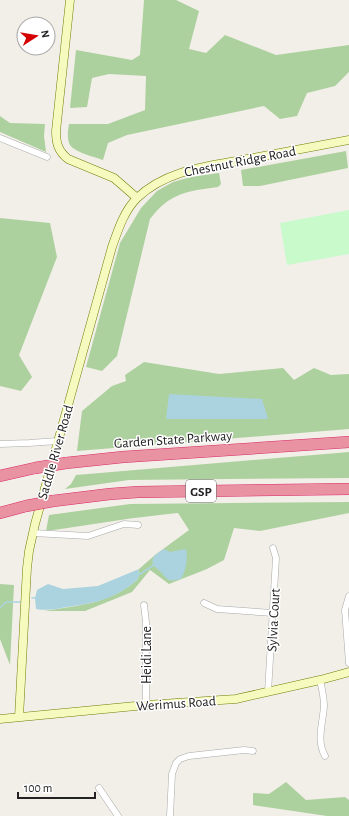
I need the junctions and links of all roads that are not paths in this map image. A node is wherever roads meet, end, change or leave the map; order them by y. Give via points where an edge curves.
1 (70, 0) edge
2 (0, 138) edge
3 (349, 140) edge
4 (47, 157) dead end
5 (137, 198) junction
6 (58, 440) junction
7 (349, 442) edge
8 (0, 444) edge
9 (0, 476) edge
10 (349, 489) edge
11 (0, 513) edge
12 (138, 525) dead end
13 (33, 533) junction
14 (273, 548) dead end
15 (349, 596) edge
16 (204, 603) dead end
17 (144, 605) dead end
18 (273, 613) junction
19 (349, 663) edge
20 (349, 672) edge
21 (320, 680) junction
22 (268, 692) junction
23 (146, 705) junction
24 (19, 717) junction
25 (0, 719) edge
26 (253, 751) dead end
27 (325, 756) dead end
28 (99, 788) dead end
29 (118, 816) edge
30 (170, 816) edge

1 - 5 main road via 56,131 57,146 68,159 114,178
2 - 4 street
3 - 5 main road, Chestnut Ridge Road via 175,174
5 - 6 main road, Saddle River Road via 126,212 114,242
6 - 8 street
6 - 13 main road, Saddle River Road
7 - 9 highway, Garden State Parkway, bridge via 124,457 66,463
10 - 11 highway, GSP, bridge via 138,492 53,501
12 - 13 street via 124,524 88,536
13 - 24 main road, Saddle River Road via 26,589
14 - 18 street, Sylvia Court via 276,558
15 - 19 street via 345,618
16 - 18 street via 217,609
17 - 23 street, Heidi Lane
18 - 22 street, Sylvia Court
20 - 21 main road, Werimus Road
21 - 22 main road, Werimus Road
21 - 27 street via 324,706 320,741
22 - 23 main road, Werimus Road via 236,699
23 - 24 main road, Werimus Road
24 - 25 main road, Werimus Road
26 - 30 street via 189,756 180,759 172,774
28 - 29 street

